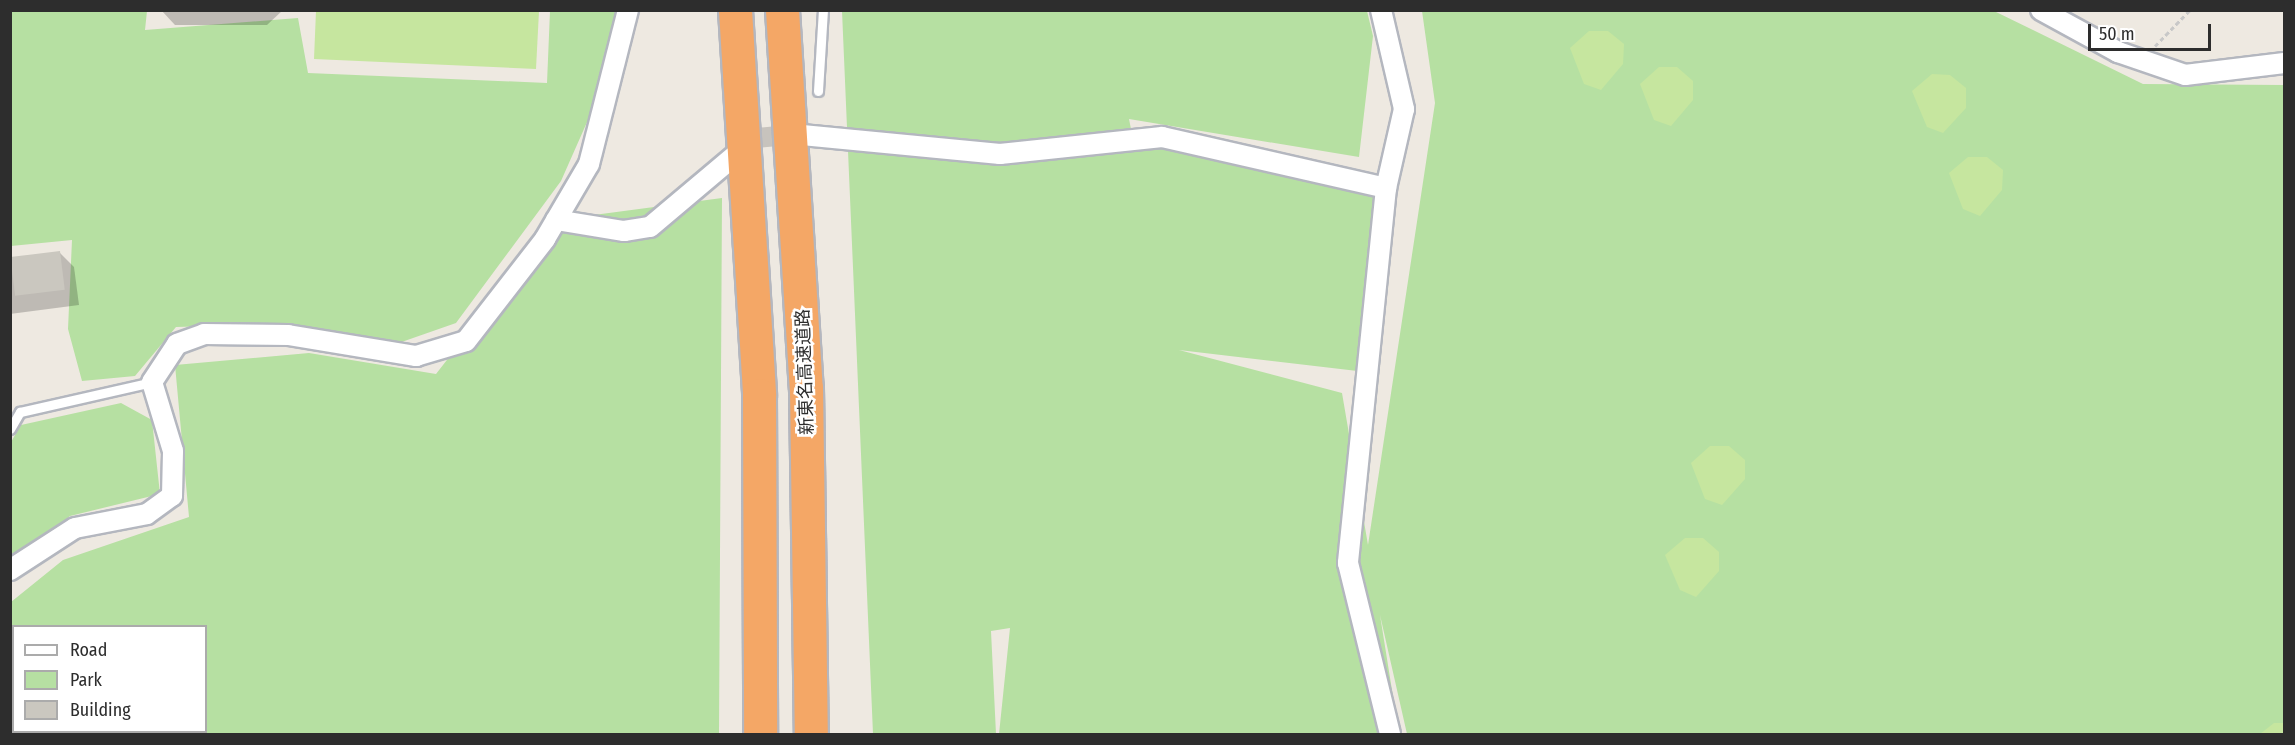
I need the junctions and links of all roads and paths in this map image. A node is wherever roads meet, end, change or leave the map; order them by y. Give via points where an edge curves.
1 (628, 10) edge
2 (735, 10) edge
3 (783, 10) edge
4 (823, 10) edge
5 (1381, 10) edge
6 (2041, 10) edge
7 (2190, 10) edge
8 (2142, 60) junction
9 (2284, 63) edge
10 (818, 91) dead end
11 (802, 135) tunnel mouth
12 (738, 153) tunnel mouth
13 (1386, 188) junction
14 (556, 220) junction
15 (152, 382) junction
16 (10, 429) edge
17 (10, 570) edge
18 (760, 735) edge
19 (811, 735) edge
20 (1390, 735) edge

1 - 14 street via 589,164
2 - 18 highway via 759,395
3 - 19 highway, 新東名高速道路 via 806,377
4 - 10 lane
5 - 13 street via 1404,109
6 - 8 street
7 - 8 path
8 - 9 street via 2185,75
11 - 13 street via 1000,154 1162,137
12 - 14 street via 650,227 624,231
13 - 20 street via 1348,563
14 - 15 street via 466,341 416,356 288,335 204,334 177,344
15 - 16 lane via 20,412
15 - 17 street via 173,451 172,496 147,514 75,528

